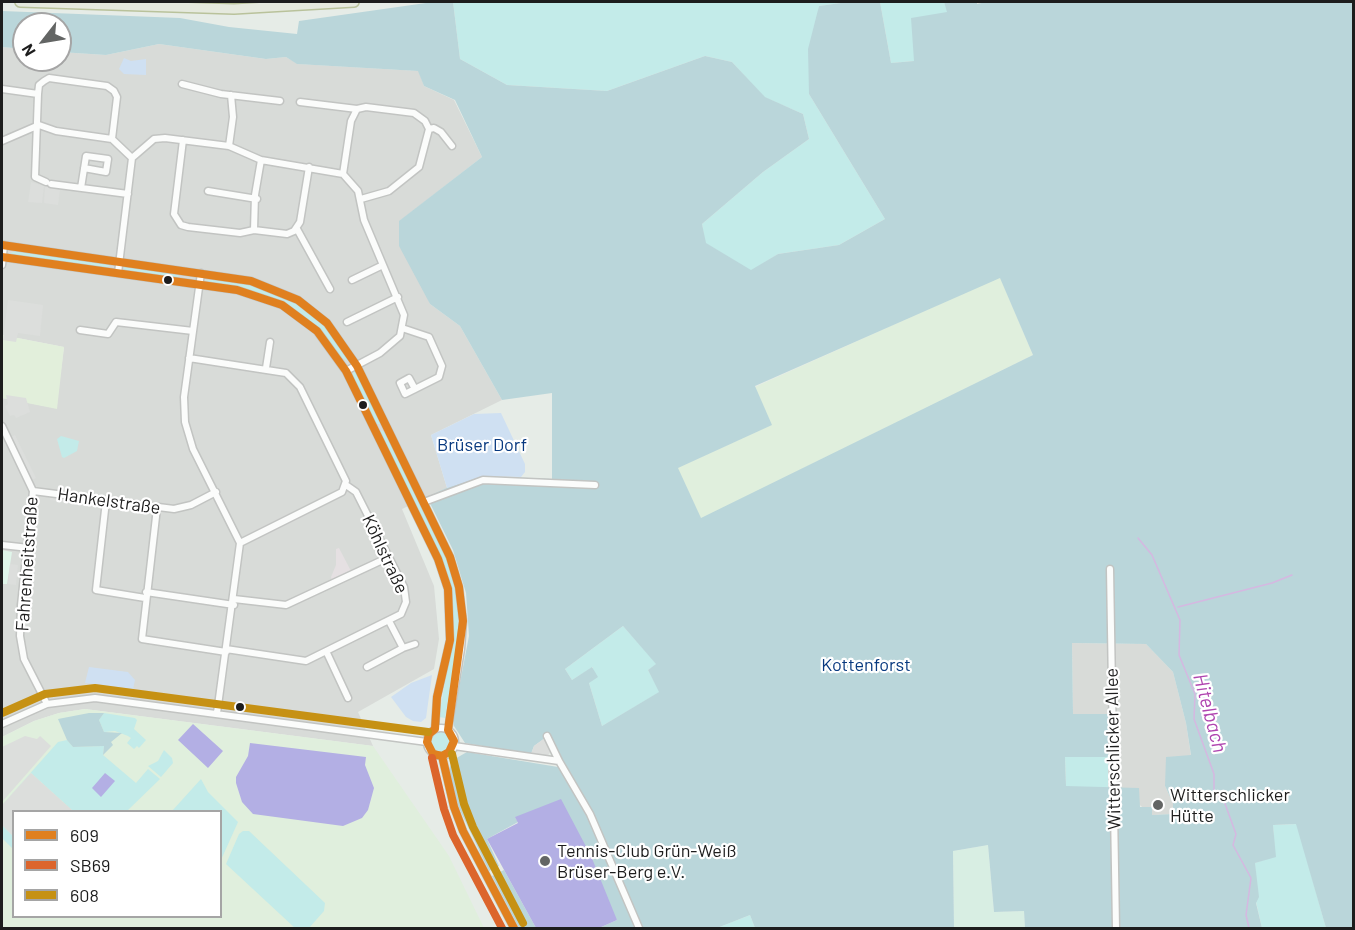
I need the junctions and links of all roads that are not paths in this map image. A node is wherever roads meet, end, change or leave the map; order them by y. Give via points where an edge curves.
1 (20, 2) edge
2 (354, 2) edge
3 (182, 84) dead end
4 (2, 89) edge
5 (38, 94) junction
6 (231, 95) junction
7 (280, 100) dead end
8 (300, 102) dead end
9 (357, 110) junction
10 (39, 125) junction
11 (429, 129) junction
12 (112, 139) junction
13 (183, 140) junction
14 (2, 141) edge
15 (229, 146) junction
16 (452, 146) dead end
17 (132, 158) junction
18 (261, 160) junction
19 (309, 167) junction
20 (84, 168) dead end
21 (343, 174) junction
22 (81, 188) junction
23 (208, 192) dead end
24 (128, 194) junction
25 (257, 199) junction
26 (361, 200) junction
27 (297, 229) junction
28 (254, 230) junction
29 (3, 245) edge
30 (2, 259) edge
31 (119, 261) junction
32 (383, 265) junction
33 (118, 273) junction
34 (201, 273) junction
35 (352, 280) dead end
36 (199, 285) junction
37 (330, 289) dead end
38 (398, 297) junction
39 (347, 322) dead end
40 (402, 328) junction
41 (80, 330) dead end
42 (193, 332) junction
43 (270, 342) dead end
44 (189, 358) junction
45 (357, 366) junction
46 (266, 368) junction
47 (346, 371) junction
48 (415, 389) dead end
49 (2, 426) edge
50 (346, 485) junction
51 (595, 485) dead end
52 (33, 491) junction
53 (216, 492) junction
54 (106, 501) junction
55 (424, 502) junction
56 (157, 508) junction
57 (240, 543) junction
58 (2, 545) edge
59 (29, 548) junction
60 (389, 557) junction
61 (1110, 569) dead end
62 (145, 595) junction
63 (234, 602) junction
64 (389, 621) junction
65 (415, 644) dead end
66 (403, 648) junction
67 (226, 650) junction
68 (327, 652) junction
69 (367, 667) dead end
70 (348, 698) dead end
71 (46, 704) junction
72 (217, 713) junction
73 (2, 724) edge
74 (435, 729) junction
75 (448, 730) junction
76 (547, 736) dead end
77 (426, 742) junction
78 (454, 746) junction
79 (442, 756) junction
80 (559, 761) junction
81 (514, 928) edge
82 (639, 928) edge
83 (1116, 928) edge

1 - 2 highway via 234,9
3 - 6 street
4 - 5 street
5 - 10 street
5 - 12 street via 39,85 49,78 107,86 117,97
6 - 7 street
6 - 15 street
8 - 9 street
9 - 11 street via 366,107 414,113
9 - 21 street via 351,121
10 - 12 street
10 - 14 street
10 - 22 street via 35,177
11 - 16 street via 441,132
11 - 26 street via 419,167 389,191
12 - 17 street
13 - 15 street
13 - 17 street via 154,139
13 - 28 street via 174,207 178,222 188,227 240,233
15 - 18 street
17 - 24 street
18 - 19 street
18 - 25 street
19 - 21 street
19 - 27 street
20 - 22 street
21 - 26 street via 355,186
22 - 24 street
23 - 25 street
24 - 31 street
25 - 28 street
26 - 32 street via 364,220
27 - 28 street via 287,234
27 - 37 street
29 - 30 street
29 - 31 street
30 - 33 street
31 - 33 street
31 - 34 street
32 - 35 street
32 - 38 street
33 - 36 street
34 - 36 street
34 - 45 street via 251,280 298,300 327,323
36 - 42 street
36 - 47 street via 250,293 290,310 317,331
38 - 39 street
38 - 40 street via 404,315
40 - 45 street via 390,346
40 - 48 street via 429,337 442,366 439,376
41 - 42 street via 108,334 116,322
42 - 44 street
43 - 46 street
44 - 46 street, Köhlstraße
44 - 53 street via 184,422 190,443
45 - 47 street
45 - 55 street
46 - 50 street, Köhlstraße via 286,373 300,387
47 - 74 street via 438,559 447,589 450,640 437,697
49 - 52 street, Fahrenheitstraße
50 - 57 street via 342,492
50 - 60 street, Köhlstraße via 356,492
51 - 55 street via 483,480
52 - 54 street, Hankelstraße
52 - 59 street, Fahrenheitstraße
53 - 56 street, Hankelstraße via 191,505
53 - 57 street
54 - 56 street, Hankelstraße
54 - 62 street via 96,590
55 - 75 street via 450,557 463,621
56 - 62 street
57 - 63 street
58 - 59 street
59 - 71 street, Fahrenheitstraße via 20,636 24,659
60 - 63 street via 286,605
60 - 64 street, Köhlstraße via 407,596 401,614
61 - 83 street, Witterschlicker Allee
62 - 63 street
62 - 67 street, Köhlstraße via 142,639
63 - 67 street
64 - 66 street, Köhlstraße
64 - 68 street, Köhlstraße
65 - 66 street
66 - 69 street
67 - 68 street, Köhlstraße via 306,661
67 - 72 street
68 - 70 street
71 - 72 street via 95,698
71 - 73 street
72 - 77 street
74 - 75 street
74 - 77 street
75 - 78 street via 454,737
76 - 80 street
77 - 79 street via 433,754
78 - 79 street
78 - 80 street
79 - 81 street via 463,831
80 - 82 street via 590,814

